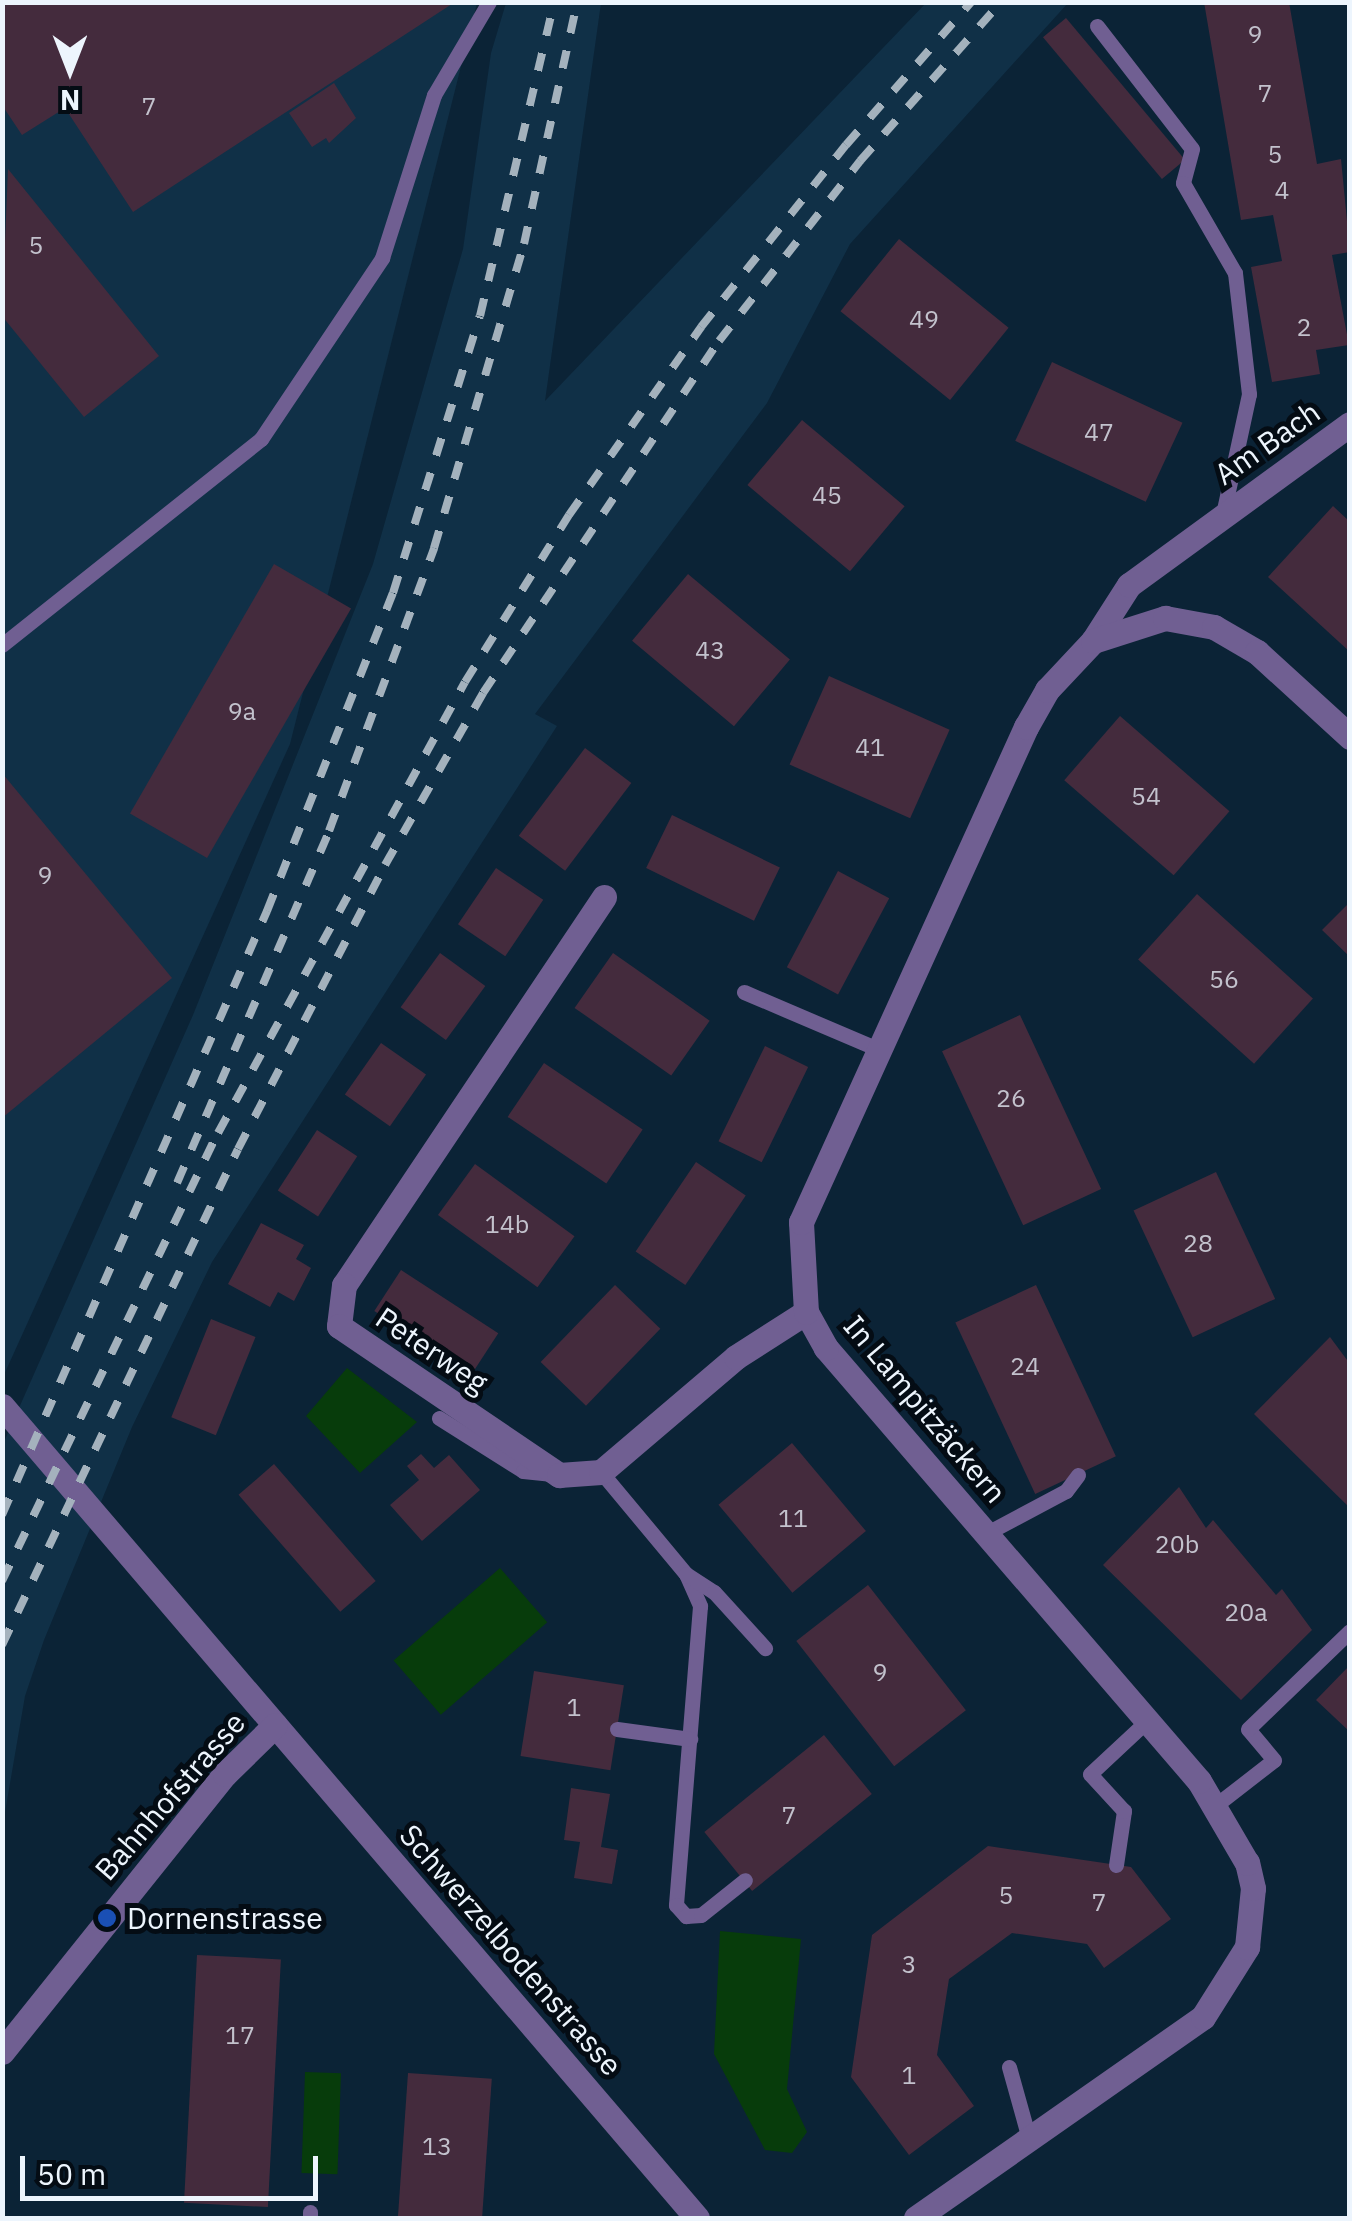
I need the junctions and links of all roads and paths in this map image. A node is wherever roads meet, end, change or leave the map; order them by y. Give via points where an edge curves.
1 (489, 2) edge
2 (1097, 26) dead end
3 (1350, 424) edge
4 (1223, 514) junction
5 (1093, 641) junction
6 (2, 645) edge
7 (1350, 737) edge
8 (604, 897) dead end
9 (744, 992) dead end
10 (875, 1048) junction
11 (806, 1312) junction
12 (2, 1406) edge
13 (439, 1418) dead end
14 (601, 1472) junction
15 (559, 1475) junction
16 (1078, 1475) dead end
17 (987, 1533) junction
18 (686, 1574) junction
19 (1350, 1631) edge
20 (765, 1648) dead end
21 (1148, 1720) junction
22 (275, 1726) junction
23 (617, 1729) dead end
24 (690, 1739) junction
25 (1216, 1804) junction
26 (1116, 1865) dead end
27 (745, 1880) dead end
28 (2, 2052) edge
29 (1008, 2067) dead end
30 (1030, 2142) junction
31 (697, 2218) edge
32 (916, 2218) edge

1 - 6 lane via 434,95 382,258 262,439
2 - 4 lane, Am Bach via 1192,149 1183,183 1235,273 1250,394
3 - 4 street, Am Bach
4 - 5 street, Am Bach via 1128,585
5 - 7 street, In Lampitzäckern via 1165,618 1214,627 1256,652
5 - 10 street, In Lampitzäckern via 1048,690 1026,727 930,943
8 - 15 street, Peterweg via 344,1285 339,1326
9 - 10 lane
10 - 11 street, In Lampitzäckern via 801,1222
11 - 14 street via 736,1357 686,1411
11 - 17 street, In Lampitzäckern via 826,1348
12 - 22 street, Bahnhofstrasse
13 - 15 lane via 523,1471
14 - 15 street
14 - 18 lane
16 - 17 lane via 1066,1491
17 - 21 street, In Lampitzäckern
18 - 20 lane via 714,1592
18 - 24 lane via 700,1606
19 - 25 lane via 1248,1730 1274,1760
21 - 25 street, In Lampitzäckern
21 - 26 lane via 1090,1774 1124,1811
22 - 28 street, Bahnhofstrasse via 225,1774
22 - 31 street, Schwerzelbodenstrasse
23 - 24 lane
24 - 27 lane via 676,1905 686,1916 702,1915
25 - 30 street, In Lampitzäckern via 1247,1863 1252,1888 1247,1947 1232,1976 1203,2017
29 - 30 lane
30 - 32 street, In Lampitzäckern

